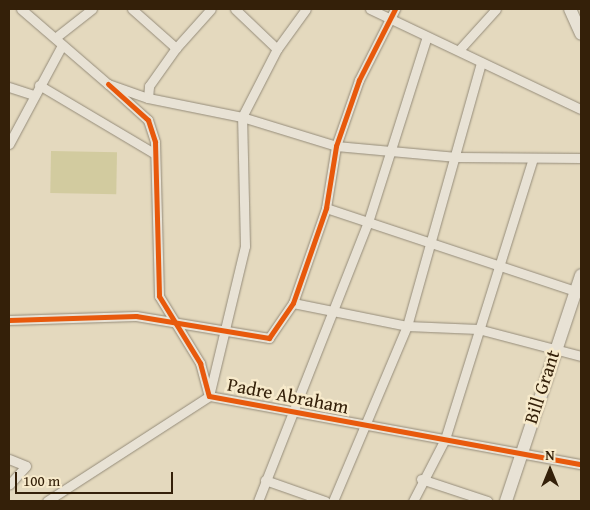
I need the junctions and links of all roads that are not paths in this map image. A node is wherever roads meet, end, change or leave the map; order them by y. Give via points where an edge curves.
1 (21, 9) edge
2 (92, 9) edge
3 (132, 9) edge
4 (211, 9) edge
5 (235, 9) edge
6 (306, 9) edge
7 (370, 9) edge
8 (396, 9) edge
9 (496, 9) edge
10 (570, 9) edge
11 (391, 18) junction
12 (581, 34) edge
13 (55, 38) junction
14 (426, 39) junction
15 (62, 47) junction
16 (176, 48) junction
17 (277, 49) junction
18 (459, 50) junction
19 (481, 62) junction
20 (108, 84) junction
21 (39, 85) junction
22 (9, 87) edge
23 (33, 95) junction
24 (148, 98) junction
25 (581, 109) edge
26 (242, 117) junction
27 (9, 144) edge
28 (336, 146) junction
29 (388, 151) junction
30 (155, 154) junction
31 (456, 157) junction
32 (532, 158) junction
33 (581, 158) edge
34 (326, 208) junction
35 (369, 219) junction
36 (431, 244) junction
37 (500, 266) junction
38 (581, 275) edge
39 (578, 293) edge
40 (293, 303) junction
41 (334, 312) junction
42 (9, 320) edge
43 (172, 322) junction
44 (407, 326) junction
45 (478, 329) junction
46 (226, 332) junction
47 (553, 351) junction
48 (581, 356) edge
49 (209, 396) junction
50 (290, 414) junction
51 (366, 426) junction
52 (445, 439) junction
53 (520, 455) junction
54 (9, 459) edge
55 (581, 464) edge
56 (421, 479) junction
57 (265, 480) junction
58 (9, 485) edge
59 (47, 501) edge
60 (258, 501) edge
61 (325, 501) edge
62 (333, 501) edge
63 (413, 501) edge
64 (487, 501) edge
65 (506, 501) edge

1 - 13 street, Padre Abraham
2 - 13 street
3 - 16 street
4 - 16 street
5 - 17 street
6 - 17 street
7 - 11 street
8 - 11 street
9 - 18 street
10 - 12 street
11 - 14 street
11 - 28 street via 359,80
13 - 15 street, Padre Abraham
14 - 18 street
14 - 29 street
15 - 20 street, Padre Abraham
15 - 21 street
16 - 24 street via 149,86
17 - 26 street
18 - 19 street
19 - 25 street
19 - 31 street
20 - 24 street
20 - 30 street, Padre Abraham via 148,120
21 - 23 street
21 - 30 street
22 - 23 street
23 - 27 street
24 - 26 street
26 - 28 street
26 - 46 street via 245,246
28 - 29 street
28 - 34 street
29 - 31 street
29 - 35 street
30 - 43 street, Padre Abraham via 159,296
31 - 32 street
31 - 36 street
32 - 33 street
32 - 37 street
34 - 35 street
34 - 40 street
35 - 36 street
35 - 41 street
36 - 37 street
36 - 44 street
37 - 39 street
37 - 45 street
38 - 39 street, Bill Grant
39 - 47 street, Bill Grant
40 - 41 street
40 - 46 street via 269,338
41 - 44 street
41 - 50 street
42 - 43 street via 136,316
43 - 46 street
43 - 49 street, Padre Abraham via 200,363
44 - 45 street
44 - 51 street
45 - 47 street
45 - 52 street
46 - 49 street
47 - 48 street
47 - 53 street, Bill Grant
49 - 50 street, Padre Abraham
49 - 59 street
50 - 51 street, Padre Abraham
50 - 57 street
51 - 52 street, Padre Abraham
51 - 62 street
52 - 53 street, Padre Abraham
52 - 56 street
53 - 55 street, Padre Abraham
53 - 65 street, Bill Grant
54 - 58 street via 26,466
56 - 63 street
56 - 64 street
57 - 60 street
57 - 61 street

